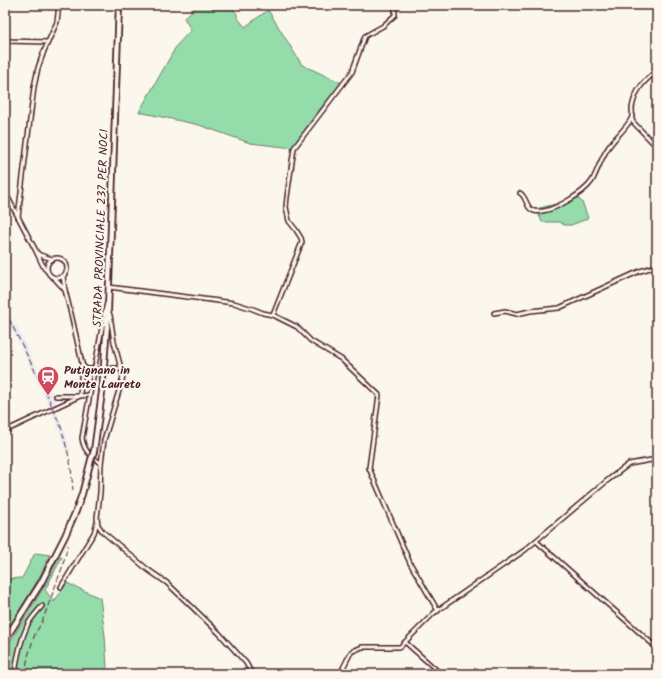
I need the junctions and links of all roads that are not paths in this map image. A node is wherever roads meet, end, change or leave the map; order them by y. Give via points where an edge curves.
1 (58, 5) edge
2 (119, 5) edge
3 (395, 5) edge
4 (5, 41) edge
5 (48, 42) junction
6 (657, 71) edge
7 (632, 119) junction
8 (657, 147) edge
9 (5, 192) edge
10 (520, 193) dead end
11 (18, 217) junction
12 (36, 251) junction
13 (52, 259) junction
14 (657, 266) edge
15 (47, 271) junction
16 (63, 276) junction
17 (54, 278) junction
18 (109, 287) junction
19 (65, 290) junction
20 (108, 299) junction
21 (108, 310) junction
22 (494, 313) dead end
23 (273, 315) junction
24 (82, 363) junction
25 (95, 367) junction
26 (122, 370) junction
27 (104, 372) junction
28 (90, 395) junction
29 (56, 396) dead end
30 (80, 396) junction
31 (5, 432) edge
32 (657, 459) edge
33 (100, 464) junction
34 (98, 522) junction
35 (536, 541) junction
36 (61, 587) dead end
37 (42, 606) dead end
38 (438, 611) junction
39 (5, 640) edge
40 (405, 642) junction
41 (657, 648) edge
42 (15, 674) edge
43 (252, 674) edge
44 (340, 674) edge
45 (441, 674) edge

1 - 5 street via 57,22
2 - 18 main road, STRADA PROVINCIALE 237 PER NOCI
3 - 23 street via 395,15 383,26 365,36 352,72 294,148 286,207 289,221 302,242
4 - 5 street
5 - 11 street via 34,87
6 - 7 street via 636,92
7 - 8 street
7 - 10 street via 608,148 591,182 584,190 556,207 544,211 530,209 523,194
9 - 11 street
11 - 12 street
12 - 13 street
12 - 15 street
13 - 15 street via 47,264
13 - 16 street via 64,261 67,270
14 - 22 street via 640,271 559,308 517,314 505,311
15 - 17 street
16 - 17 street
16 - 19 street
17 - 19 street
18 - 20 main road, STRADA PROVINCIALE 237 PER NOCI
18 - 23 street via 234,303
19 - 24 street
20 - 21 main road, STRADA PROVINCIALE 237 PER NOCI
20 - 25 street
21 - 26 street
21 - 27 main road, STRADA PROVINCIALE 237 PER NOCI
23 - 38 street via 297,327 311,341 341,359 379,396 369,468 410,563
24 - 25 street via 87,369
24 - 30 street
25 - 28 street
26 - 27 street via 114,367
26 - 33 street via 122,381 104,440
27 - 39 main road, STRADA PROVINCIALE 237 PER NOCI, bridge via 94,451 76,511 42,583
28 - 30 street
28 - 33 street via 82,438 83,446
29 - 30 street
30 - 31 street
32 - 35 street via 629,464
33 - 34 street
34 - 36 street
34 - 43 street via 102,532 167,583 219,633 246,663
35 - 38 street
35 - 41 street
37 - 42 street via 24,634
38 - 40 street
40 - 44 street via 400,647 362,647 351,652
40 - 45 street

